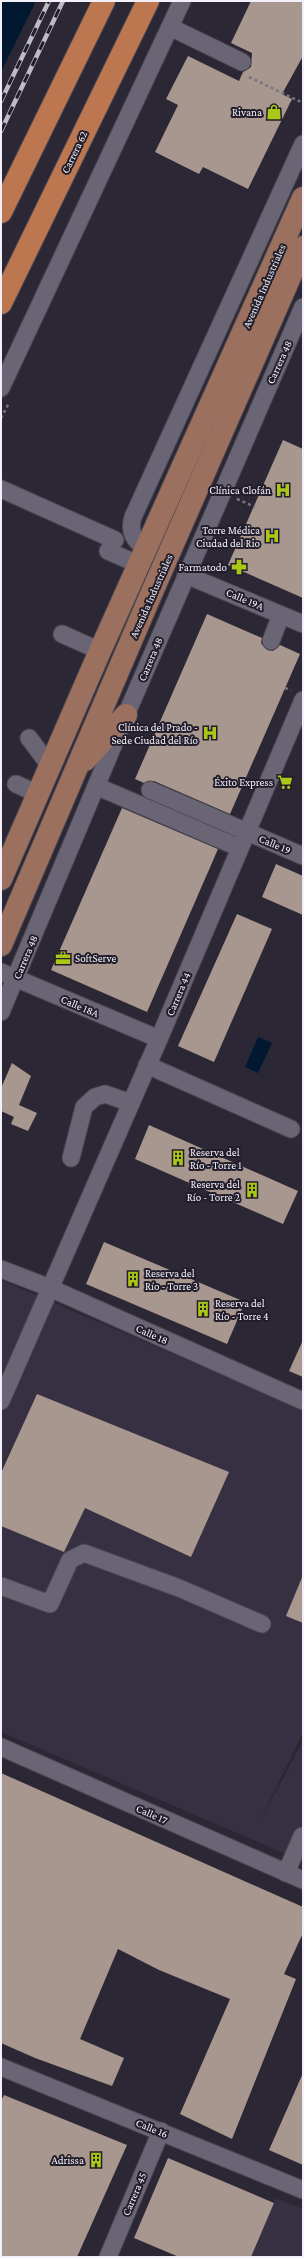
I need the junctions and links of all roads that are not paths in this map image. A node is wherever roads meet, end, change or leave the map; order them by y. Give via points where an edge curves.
1 (104, 1) edge
2 (148, 1) edge
3 (182, 1) edge
4 (170, 27) junction
5 (242, 62) dead end
6 (303, 144) edge
7 (303, 198) edge
8 (1, 212) edge
9 (303, 247) edge
10 (25, 253) junction
11 (1, 289) edge
12 (1, 303) edge
13 (303, 307) edge
14 (1, 388) edge
15 (1, 489) edge
16 (143, 558) junction
17 (186, 575) junction
18 (281, 615) junction
19 (303, 624) edge
20 (62, 634) dead end
21 (271, 641) dead end
22 (100, 652) junction
23 (303, 700) edge
24 (126, 715) junction
25 (61, 740) junction
26 (50, 766) junction
27 (74, 773) junction
28 (16, 784) dead end
29 (103, 788) dead end
30 (150, 790) dead end
31 (38, 794) junction
32 (247, 832) junction
33 (240, 848) junction
34 (303, 856) edge
35 (1, 879) edge
36 (1, 945) edge
37 (8, 975) edge
38 (1, 1012) edge
39 (159, 1039) junction
40 (147, 1065) junction
41 (131, 1103) junction
42 (291, 1129) dead end
43 (71, 1158) dead end
44 (1, 1269) edge
45 (50, 1288) junction
46 (1, 1401) edge
47 (303, 1401) edge
48 (1, 1586) edge
49 (262, 1624) dead end
50 (1, 1747) edge
51 (302, 1836) edge
52 (286, 1872) junction
53 (303, 1880) edge
54 (1, 2067) edge
55 (161, 2131) junction
56 (303, 2190) edge
57 (108, 2257) edge

1 - 8 highway
2 - 10 highway, Carrera 62
3 - 4 street
4 - 5 street
4 - 14 street
6 - 16 street via 133,517 131,531
7 - 16 main road, Avenida Industriales
9 - 27 main road, Avenida Industriales
10 - 11 highway
10 - 12 highway, Carrera 62
13 - 17 street, Carrera 48
15 - 16 street via 111,546
16 - 22 main road, Avenida Industriales
17 - 18 street, Calle 19A
17 - 24 street, Carrera 48
18 - 19 street, Calle 19A
18 - 21 street
20 - 22 street
22 - 25 main road, Avenida Industriales
23 - 32 street, Carrera 44
24 - 27 main road
24 - 37 street, Carrera 48
25 - 26 main road, Avenida Industriales
25 - 26 street via 30,739
26 - 31 main road, Avenida Industriales
27 - 36 main road, Avenida Industriales
28 - 31 street
29 - 33 street
30 - 32 street, Calle 19
31 - 35 main road, Avenida Industriales
32 - 33 street, Carrera 44
32 - 34 street, Calle 19
33 - 39 street, Carrera 44
37 - 38 street, Carrera 48
37 - 39 street, Calle 18A
39 - 40 street, Carrera 44
40 - 41 street, Carrera 44
40 - 42 street
41 - 43 street via 105,1094 95,1097 84,1107
41 - 45 street, Carrera 44
44 - 45 street, Calle 18
45 - 46 street, Carrera 44
45 - 47 street, Calle 18
48 - 49 street via 50,1604 70,1560 84,1553 179,1588
50 - 52 street, Calle 17
51 - 52 street
52 - 53 street, Calle 17
54 - 55 street, Calle 16
55 - 56 street, Calle 16
55 - 57 street, Carrera 45

